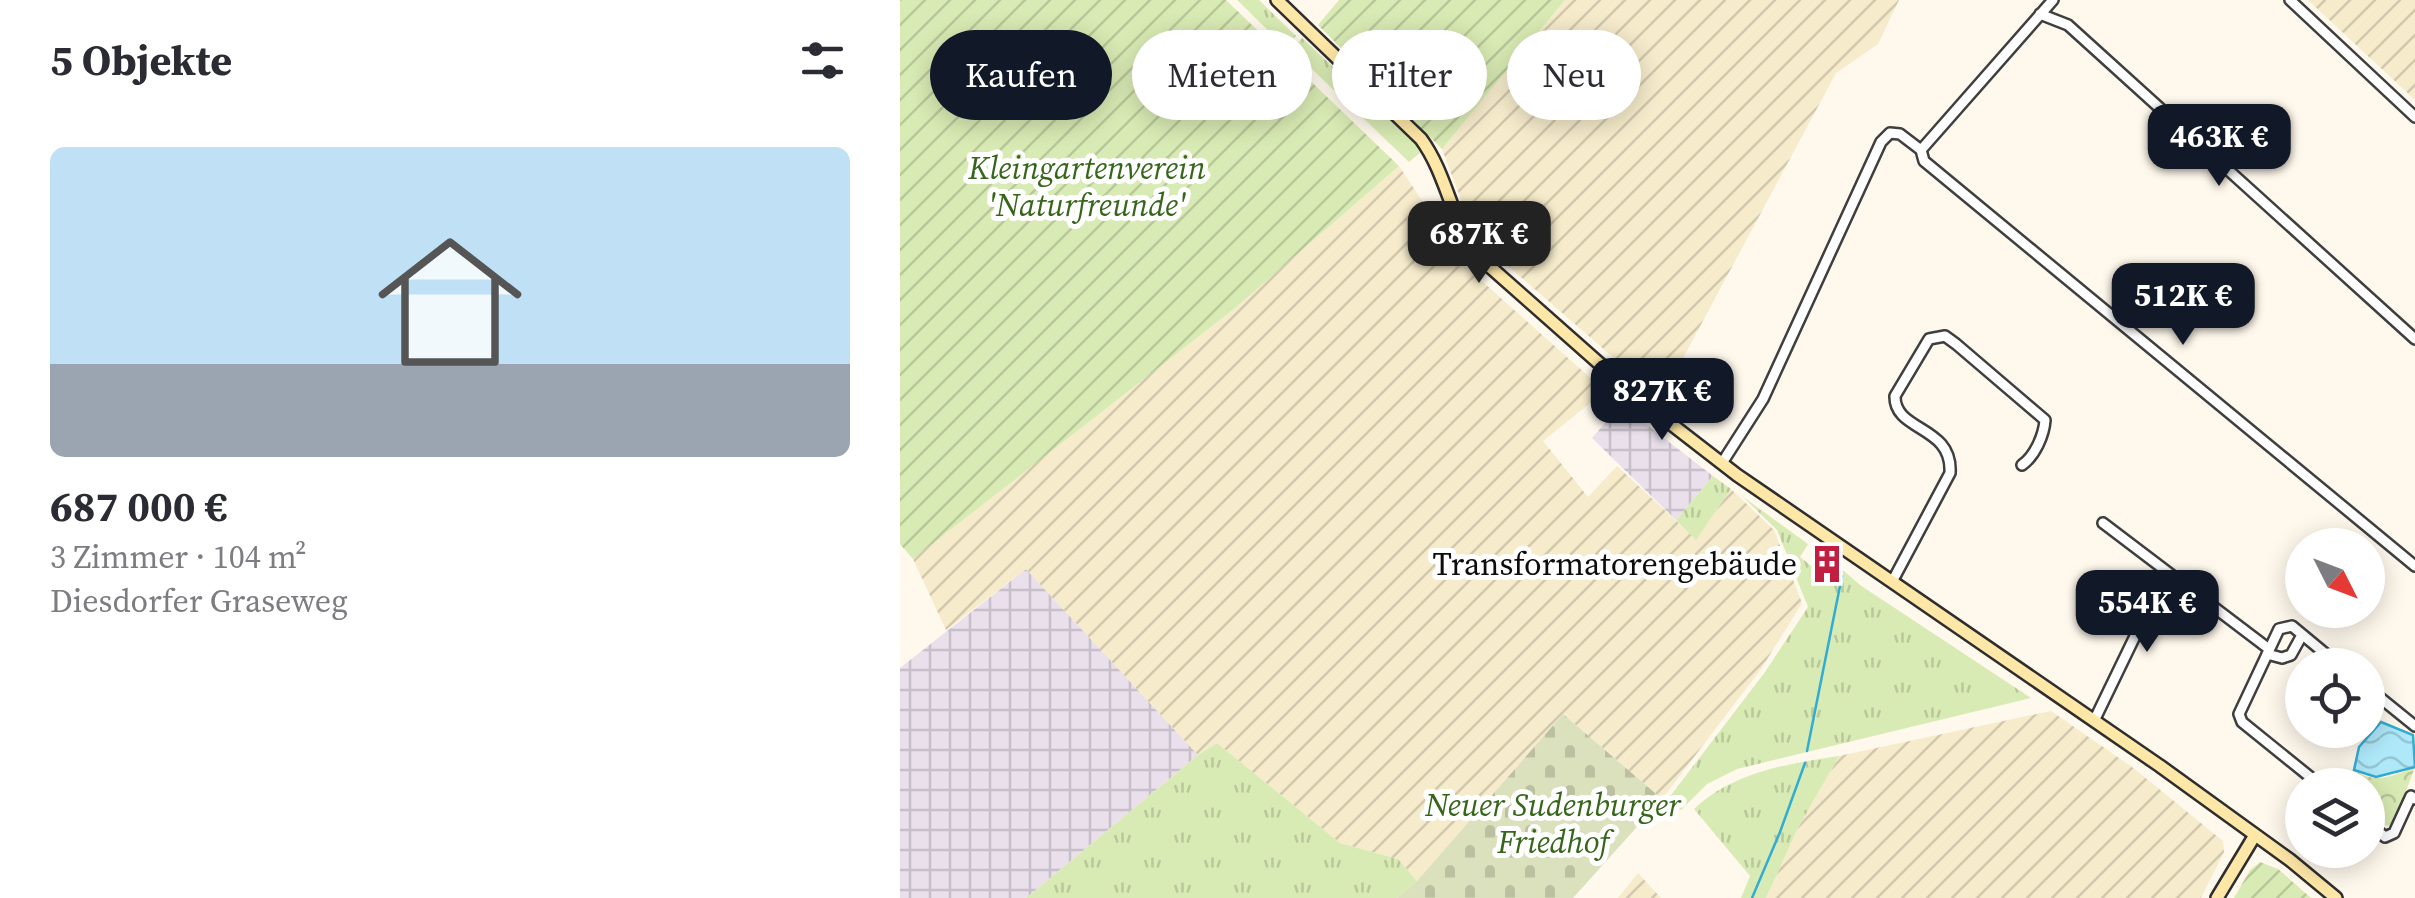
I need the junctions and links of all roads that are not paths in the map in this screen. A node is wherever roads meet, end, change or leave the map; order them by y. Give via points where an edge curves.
1 (1277, 0) edge
2 (2053, 0) edge
3 (2290, 0) edge
4 (2040, 14) junction
5 (2415, 117) edge
6 (1921, 150) junction
7 (2415, 339) edge
8 (1722, 463) junction
9 (2022, 465) dead end
10 (2104, 524) dead end
11 (2415, 566) edge
12 (2166, 572) junction
13 (1892, 582) junction
14 (2302, 635) junction
15 (2318, 648) edge
16 (2268, 651) junction
17 (2385, 702) edge
18 (2094, 721) junction
19 (2415, 726) edge
20 (2299, 768) edge
21 (2415, 784) edge
22 (2413, 797) edge
23 (2255, 835) junction
24 (2385, 837) edge
25 (2217, 898) edge
26 (2336, 898) edge

1 - 8 main road via 1421,139 1480,258
2 - 4 street
3 - 5 street
4 - 6 street
4 - 7 street via 2068,25
6 - 8 street via 1900,134 1880,142 1763,399
6 - 11 street via 1924,161
8 - 13 main road
9 - 13 street via 2045,420 1956,344 1944,336 1929,339 1895,406 1943,445 1950,473
10 - 12 street
12 - 16 street
12 - 18 street
13 - 18 main road
14 - 15 street
14 - 16 street via 2292,656
14 - 16 street via 2292,626 2279,629
16 - 20 street via 2239,714
17 - 19 street
18 - 23 main road
21 - 22 street
22 - 24 street via 2394,833
23 - 25 main road
23 - 26 main road

